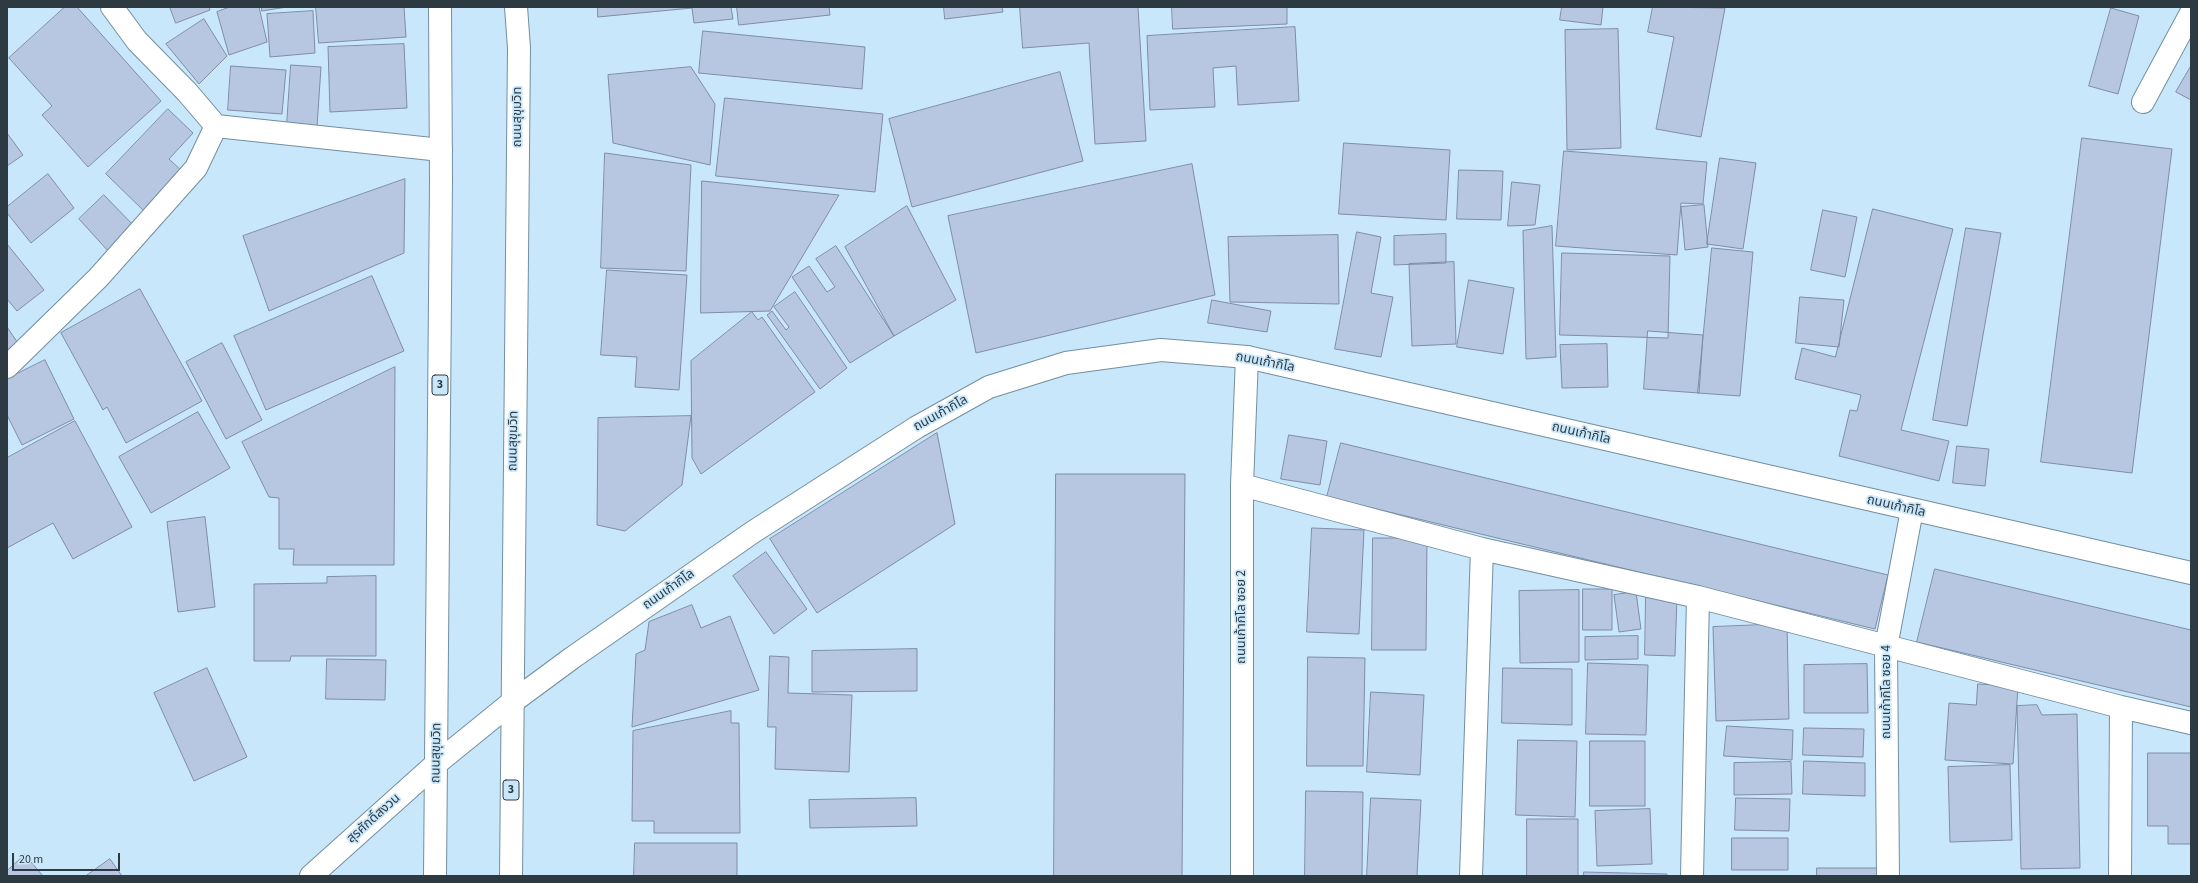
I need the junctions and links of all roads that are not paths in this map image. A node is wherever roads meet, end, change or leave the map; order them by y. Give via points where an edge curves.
1 (112, 7) edge
2 (440, 7) edge
3 (516, 7) edge
4 (2191, 13) edge
5 (2143, 102) dead end
6 (216, 126) junction
7 (441, 150) junction
8 (1247, 357) junction
9 (7, 367) edge
10 (1242, 485) junction
11 (1912, 510) junction
12 (1482, 549) junction
13 (2191, 573) edge
14 (1698, 597) junction
15 (1886, 647) junction
16 (511, 703) junction
17 (2121, 707) junction
18 (2191, 723) edge
19 (437, 763) junction
20 (311, 876) edge
21 (435, 876) edge
22 (511, 876) edge
23 (1242, 876) edge
24 (1471, 876) edge
25 (1692, 876) edge
26 (1888, 876) edge
27 (2120, 876) edge

1 - 6 main road via 137,42 187,92
2 - 7 main road, ถนนสุขุมวิท / 3
3 - 16 main road, ถนนสุขุมวิท / 3 via 519,48
4 - 5 main road
6 - 7 main road
6 - 9 main road via 196,168 98,278
7 - 19 main road, ถนนสุขุมวิท / 3
8 - 10 main road, ถนนเก้ากิโล ซอย 2
8 - 11 main road, ถนนเก้ากิโล
8 - 16 main road, ถนนเก้ากิโล via 1161,350 1066,363 989,387 917,426 753,532
10 - 12 main road
10 - 23 main road, ถนนเก้ากิโล ซอย 2
11 - 13 main road, ถนนเก้ากิโล
11 - 15 main road, ถนนเก้ากิโล ซอย 4
12 - 14 main road
12 - 24 main road
14 - 15 main road
14 - 25 main road
15 - 17 main road
15 - 26 main road, ถนนเก้ากิโล ซอย 4
16 - 19 main road, ถนนเก้ากิโล
16 - 22 main road, ถนนสุขุมวิท / 3
17 - 18 main road
17 - 27 main road
19 - 20 main road, สุรศักดิ์สงวน
19 - 21 main road, ถนนสุขุมวิท / 3

